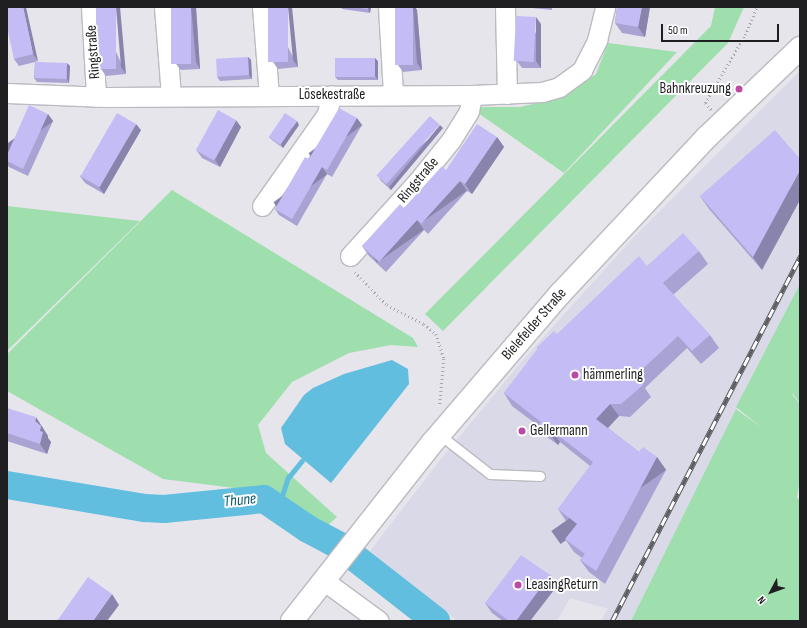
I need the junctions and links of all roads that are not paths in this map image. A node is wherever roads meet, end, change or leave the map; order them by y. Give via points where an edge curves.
1 (90, 7) edge
2 (164, 7) edge
3 (262, 7) edge
4 (388, 7) edge
5 (505, 7) edge
6 (604, 7) edge
7 (800, 48) edge
8 (7, 93) edge
9 (472, 94) junction
10 (507, 94) junction
11 (331, 95) junction
12 (394, 95) junction
13 (171, 96) junction
14 (270, 96) junction
15 (96, 97) junction
16 (262, 206) dead end
17 (350, 256) road end
18 (440, 435) junction
19 (540, 476) dead end
20 (329, 572) junction
21 (292, 621) edge
22 (379, 621) edge

1 - 15 street, Ringstraße
2 - 13 street
3 - 14 street
4 - 12 street
5 - 10 street
6 - 10 street, Lösekestraße via 590,58 577,75 559,87 542,92
7 - 18 main road, Bielefelder Straße via 707,137 626,223 550,306
8 - 15 street, Lösekestraße
9 - 10 street, Lösekestraße
9 - 12 street, Lösekestraße
9 - 17 street, Ringstraße via 469,111 451,140 418,181
11 - 12 street, Lösekestraße
11 - 14 street, Lösekestraße
11 - 16 street via 327,114
13 - 14 street, Lösekestraße
13 - 15 street, Lösekestraße
18 - 19 lane via 490,474
18 - 20 main road, Bielefelder Straße
20 - 21 main road, Bielefelder Straße
20 - 22 street

